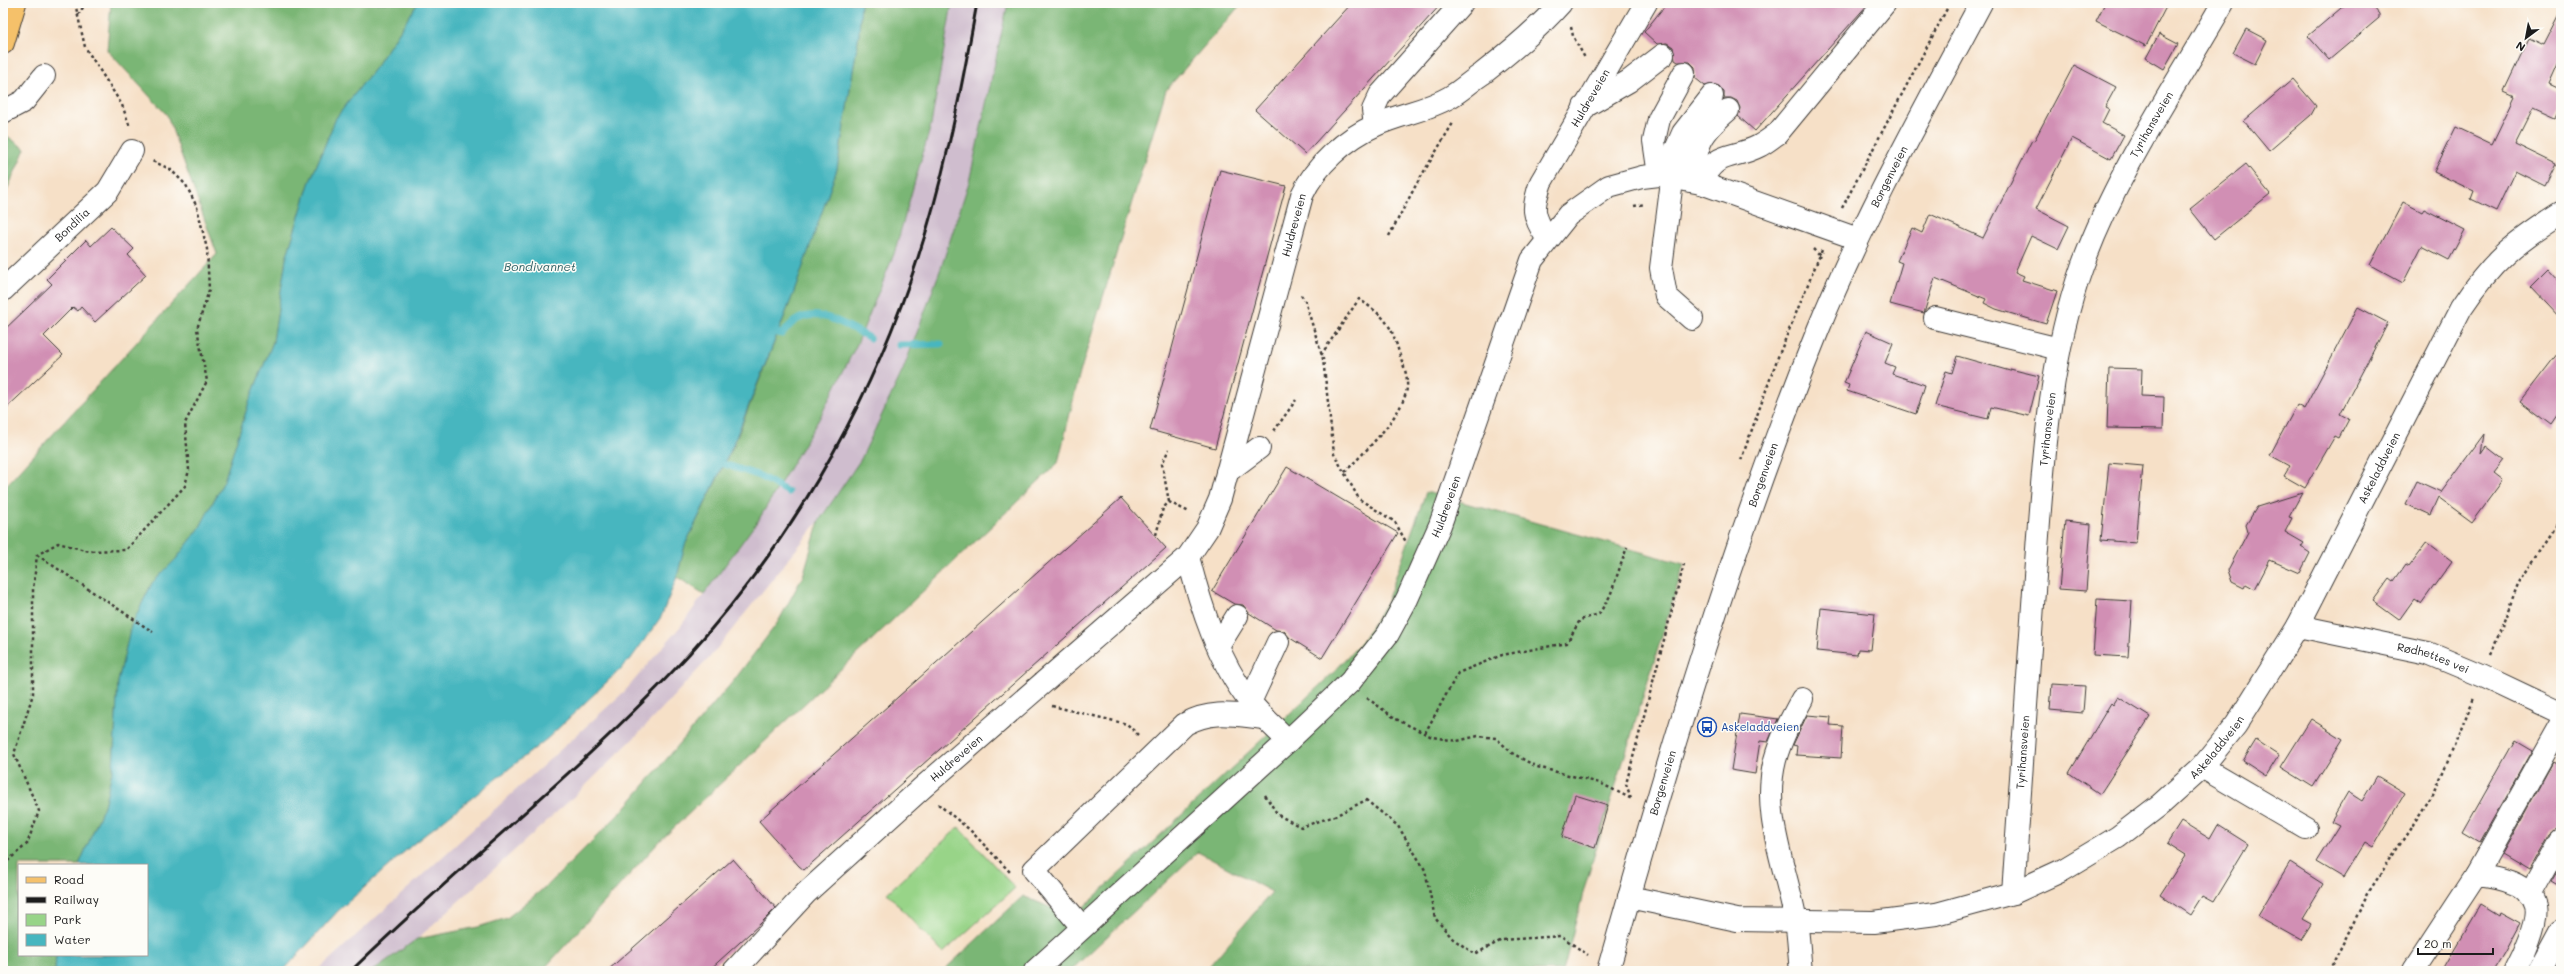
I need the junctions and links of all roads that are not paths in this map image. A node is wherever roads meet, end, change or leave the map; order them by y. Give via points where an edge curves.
1 (15, 3) edge
2 (1462, 3) edge
3 (1646, 3) edge
4 (1885, 3) edge
5 (1981, 3) edge
6 (2223, 3) edge
7 (1555, 10) edge
8 (3, 43) edge
9 (1663, 55) dead end
10 (1684, 73) dead end
11 (44, 76) dead end
12 (1712, 96) dead end
13 (1584, 107) junction
14 (1728, 110) dead end
15 (3, 112) edge
16 (1375, 125) junction
17 (132, 152) road end
18 (1681, 179) junction
19 (2561, 213) edge
20 (1547, 238) junction
21 (1858, 239) junction
22 (3, 290) edge
23 (1935, 318) dead end
24 (1692, 319) dead end
25 (2059, 349) junction
26 (1259, 448) road end
27 (1227, 472) junction
28 (1188, 557) junction
29 (1237, 616) dead end
30 (2298, 626) junction
31 (1278, 642) dead end
32 (1219, 645) junction
33 (1802, 699) dead end
34 (1250, 702) junction
35 (2561, 713) edge
36 (1265, 718) junction
37 (2561, 723) edge
38 (1288, 741) junction
39 (2202, 767) junction
40 (2306, 828) dead end
41 (2561, 839) edge
42 (2476, 875) junction
43 (2012, 893) junction
44 (2529, 896) junction
45 (1629, 897) junction
46 (1796, 922) junction
47 (1082, 927) junction
48 (2561, 931) edge
49 (2517, 967) edge
50 (2544, 970) edge
51 (734, 971) edge
52 (1035, 971) edge
53 (1608, 971) edge
54 (1801, 971) edge
55 (2413, 971) edge

1 - 8 main road
2 - 16 street via 1380,95 1373,110
3 - 13 street, Huldreveien
4 - 18 street via 1777,134 1759,146 1719,159 1705,173
5 - 21 street, Borgenveien
6 - 25 street, Tyrihansveien via 2124,173 2082,267
7 - 16 street, Huldreveien via 1518,46 1451,97 1423,110
9 - 13 street via 1629,81
10 - 18 street via 1659,119 1654,141
11 - 15 street via 24,101
12 - 18 street via 1683,133 1676,149
13 - 20 street, Huldreveien via 1541,182 1534,204 1536,221
14 - 18 street via 1707,129
16 - 27 street, Huldreveien via 1346,144 1308,180
17 - 22 street, Bondilia via 108,191
18 - 20 street, Huldreveien via 1642,177 1609,186 1568,215
18 - 21 street, Huldreveien
18 - 24 street via 1661,268 1666,296
19 - 30 street, Askeladdveien via 2511,246 2482,278 2461,308
20 - 38 street, Huldreveien via 1532,260 1521,286 1440,525 1410,592 1388,634 1350,682
21 - 45 street, Borgenveien via 1818,330 1766,467
23 - 25 street
25 - 43 street, Tyrihansveien via 2049,413
26 - 27 street
27 - 28 street, Huldreveien via 1220,499 1209,523
28 - 32 street via 1200,601
28 - 51 street, Huldreveien via 806,893
29 - 32 street
30 - 35 street, Rødhettes vei via 2428,653
30 - 39 street, Askeladdveien via 2236,725
31 - 34 street
32 - 34 street via 1230,671
33 - 46 street via 1786,728 1775,762 1771,801 1777,848
34 - 36 street
36 - 38 street
36 - 47 street via 1226,714 1201,715 1185,724 1034,870
37 - 42 street
38 - 47 street, Huldreveien
39 - 40 street
39 - 43 street, Askeladdveien via 2162,804 2118,838 2063,870
41 - 44 street
42 - 44 street via 2514,883
42 - 55 street
43 - 46 street, Askeladdveien via 1936,914 1874,922
44 - 49 street via 2536,907 2534,926
45 - 46 street, Askeladdveien via 1737,920
45 - 53 street, Borgenveien
46 - 54 street
47 - 52 street, Huldreveien
48 - 50 street
49 - 50 street

